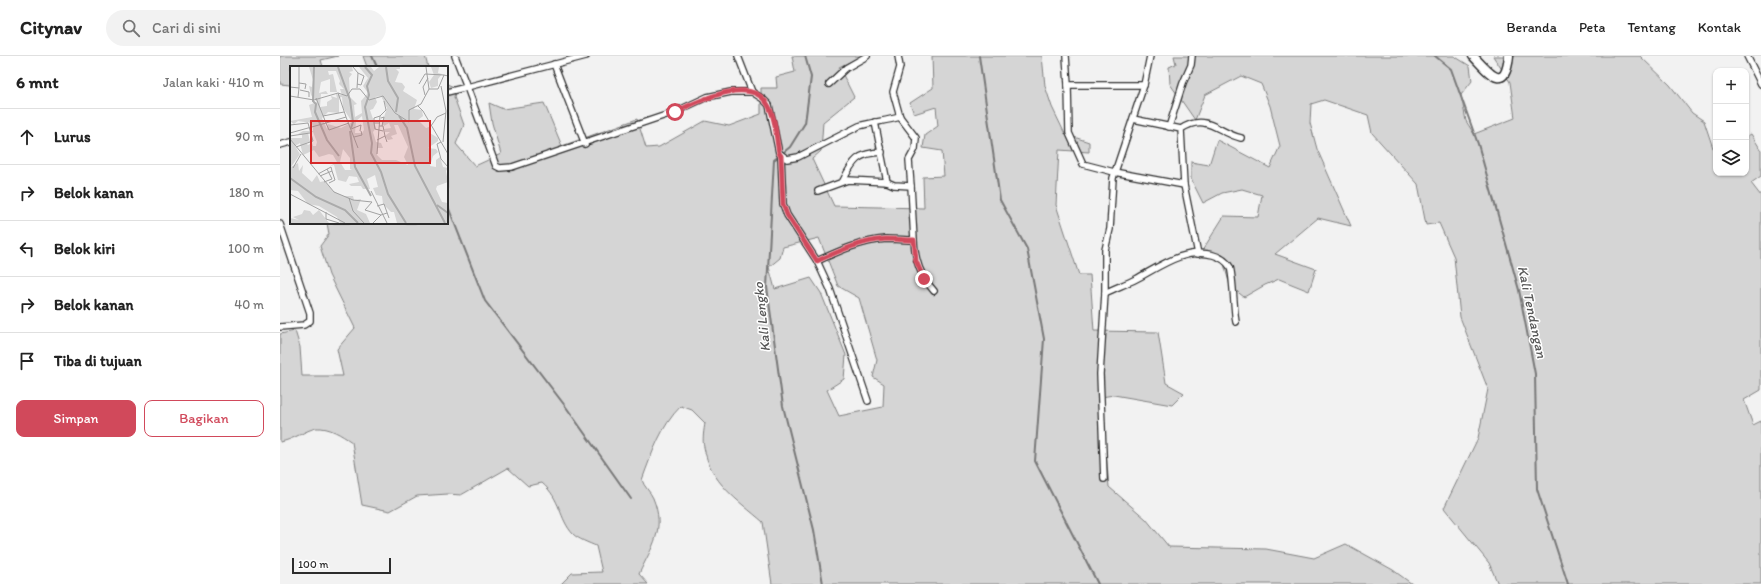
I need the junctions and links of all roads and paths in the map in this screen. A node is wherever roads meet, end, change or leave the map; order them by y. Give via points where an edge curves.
1 (455, 56) edge
2 (586, 56) edge
3 (738, 56) edge
4 (867, 56) edge
5 (898, 56) edge
6 (1066, 56) edge
7 (1150, 56) edge
8 (1192, 56) edge
9 (1473, 56) edge
10 (1509, 56) edge
11 (1747, 56) edge
12 (554, 64) junction
13 (829, 84) dead end
14 (1144, 84) junction
15 (1761, 84) edge
16 (1068, 85) junction
17 (467, 87) junction
18 (448, 92) edge
19 (752, 92) junction
20 (900, 117) junction
21 (1133, 119) junction
22 (875, 122) junction
23 (1169, 127) junction
24 (1181, 129) junction
25 (1241, 138) dead end
26 (290, 142) edge
27 (585, 144) junction
28 (280, 145) edge
29 (882, 152) junction
30 (781, 155) junction
31 (1114, 172) junction
32 (843, 181) junction
33 (887, 182) junction
34 (1184, 185) junction
35 (911, 186) junction
36 (818, 191) dead end
37 (280, 224) edge
38 (914, 240) junction
39 (1198, 254) junction
40 (817, 261) junction
41 (934, 291) dead end
42 (1105, 293) junction
43 (1236, 322) dead end
44 (280, 327) edge
45 (868, 402) dead end
46 (1104, 479) dead end

1 - 17 street
2 - 12 street
3 - 19 street
4 - 13 street via 846,68
5 - 20 street via 900,67 893,92
6 - 16 street
7 - 14 street
8 - 23 street
9 - 10 street via 1494,78 1502,76 1507,69
11 - 15 street
12 - 17 street
12 - 27 street
14 - 16 street
14 - 21 street
16 - 31 street via 1069,133 1081,161 1085,165
17 - 18 street
17 - 27 street via 497,168 512,167
19 - 27 street via 731,92 707,97 675,112
19 - 30 street via 769,105
20 - 22 street
20 - 35 street via 916,138 915,149 909,160
21 - 23 street
21 - 31 street
22 - 29 street
22 - 30 street via 849,130 798,157 787,159
23 - 24 street
24 - 25 street via 1193,123 1203,122
24 - 34 street
26 - 28 street
29 - 32 street via 857,158
29 - 33 street
30 - 40 street via 783,204 787,215
31 - 34 street
31 - 42 street via 1110,229 1105,250
32 - 33 street
32 - 36 street
33 - 35 street
34 - 39 street
35 - 38 street
37 - 44 street via 310,313 310,321 304,325
38 - 40 street via 886,239 866,242
38 - 41 street via 918,268
39 - 42 street via 1161,264 1135,280
39 - 43 street via 1225,260 1230,268
40 - 45 street via 830,289
42 - 46 street via 1100,374

